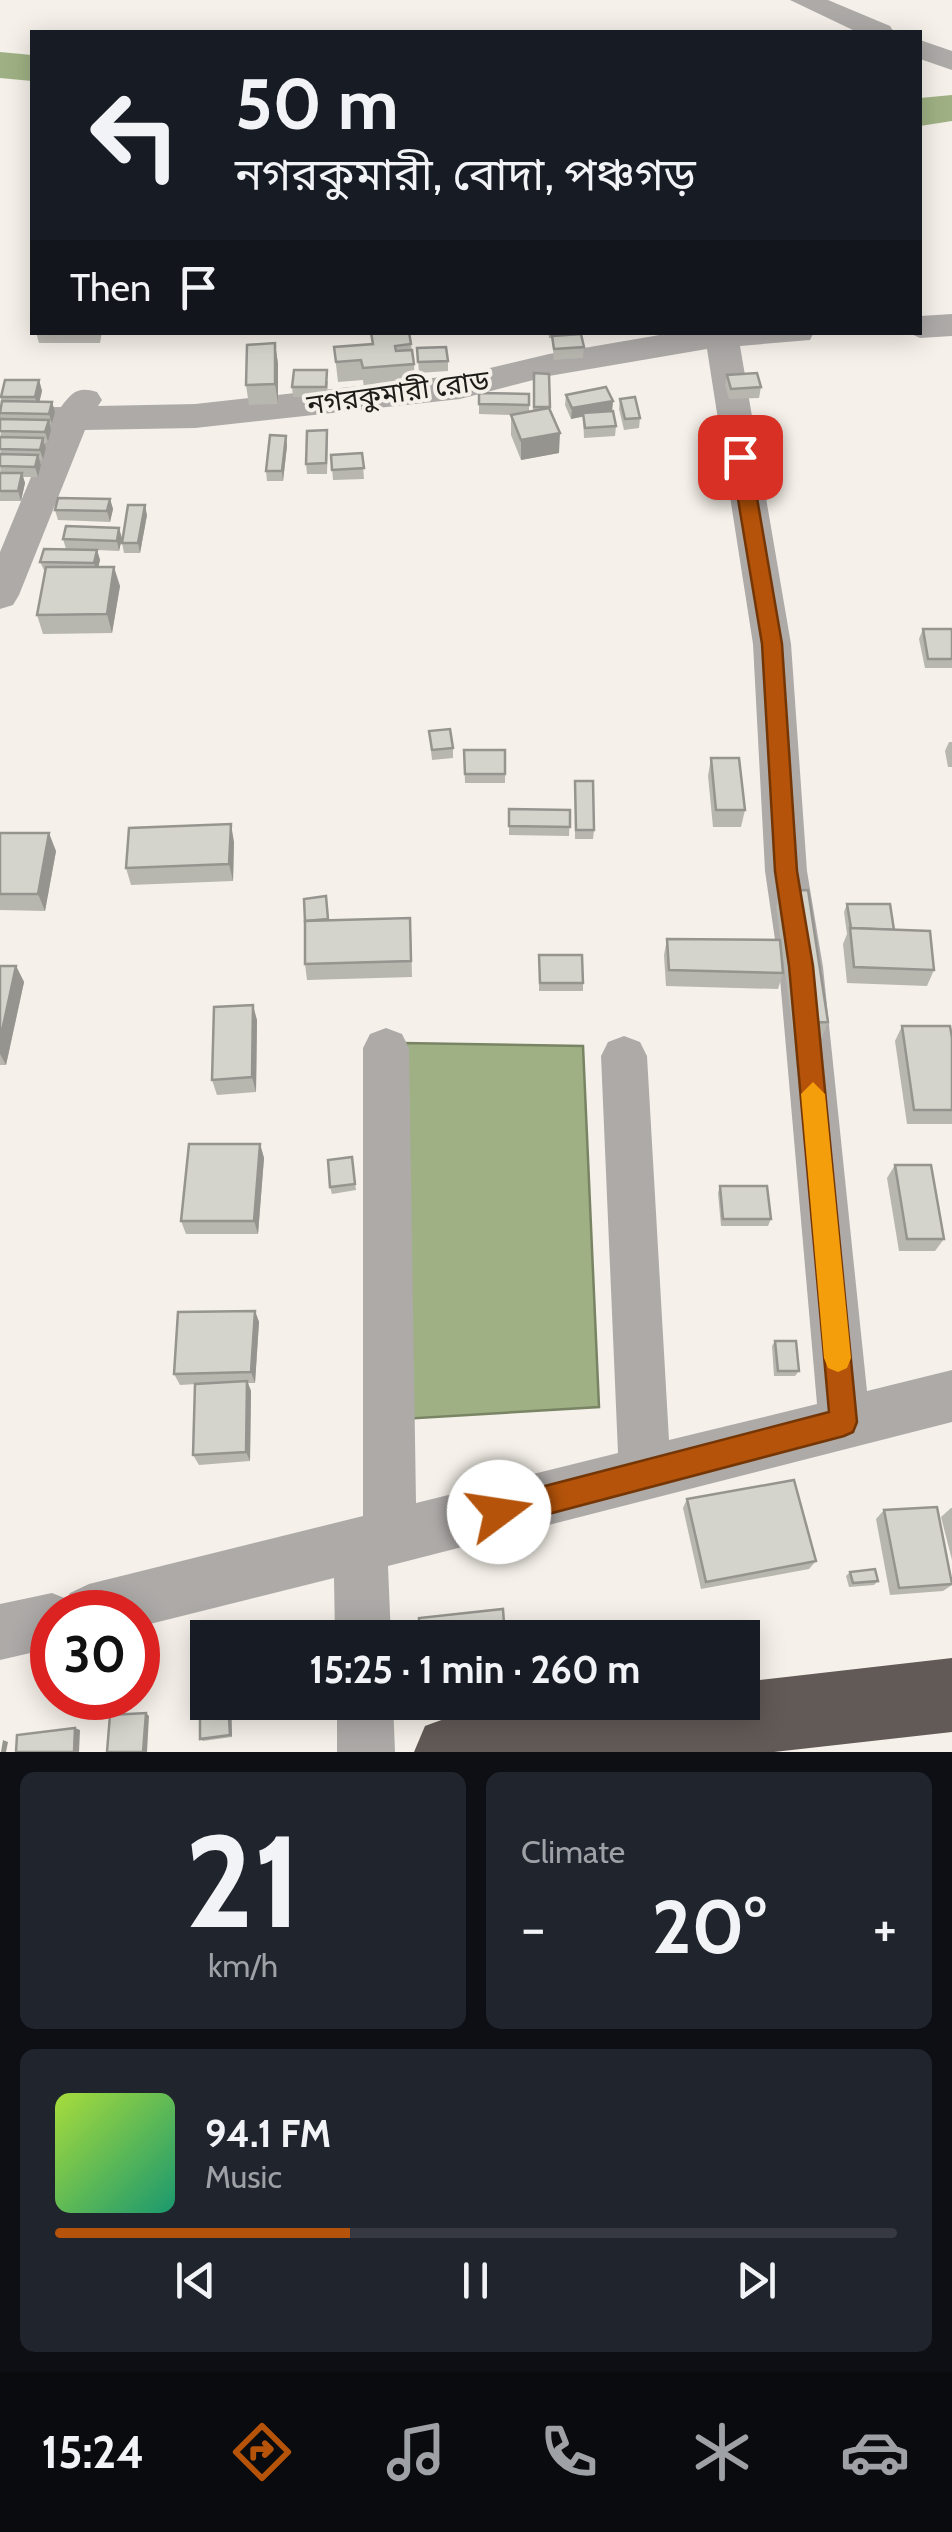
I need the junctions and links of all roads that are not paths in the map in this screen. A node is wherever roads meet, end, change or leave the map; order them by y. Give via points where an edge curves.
1 (804, 0) edge
2 (875, 30) edge
3 (922, 50) edge
4 (952, 60) edge
5 (952, 325) edge
6 (922, 327) edge
7 (741, 335) edge
8 (722, 336) junction
9 (78, 409) junction
10 (0, 420) edge
11 (0, 594) edge
12 (386, 1048) dead end
13 (624, 1056) dead end
14 (952, 1396) edge
15 (844, 1422) junction
16 (645, 1476) junction
17 (375, 1544) junction
18 (160, 1595) edge
19 (365, 1620) edge
20 (30, 1625) edge
21 (0, 1632) edge
22 (952, 1695) edge
23 (365, 1720) edge
24 (366, 1752) edge
25 (450, 1752) edge

1 - 2 street
3 - 4 street
5 - 6 street
7 - 8 street, নগরকুমারী রোড
8 - 9 street, নগরকুমারী রোড via 460,387 342,402 195,416
8 - 15 street via 772,644 786,871
9 - 10 street, নগরকুমারী রোড
9 - 11 street
12 - 17 street
13 - 16 street
14 - 15 street
15 - 16 street
16 - 17 street
17 - 18 street
17 - 19 street
20 - 21 street
22 - 25 highway
23 - 24 street

